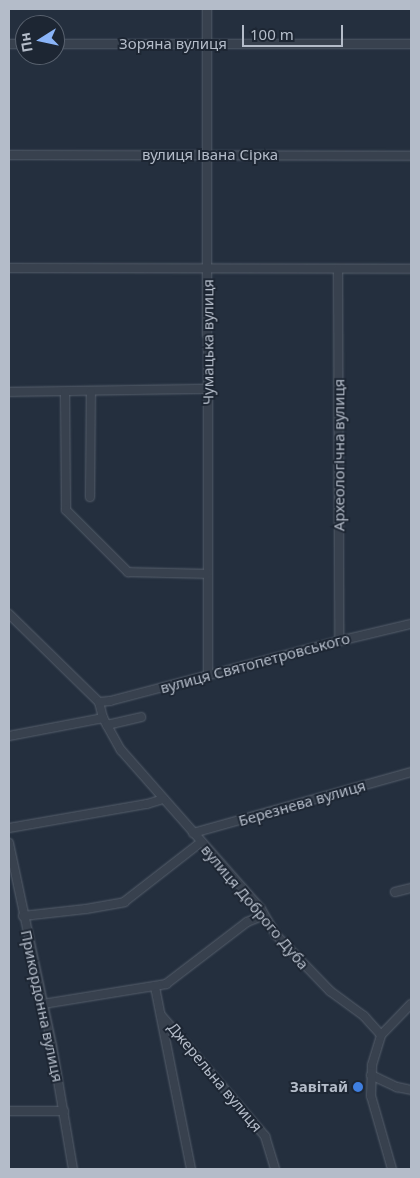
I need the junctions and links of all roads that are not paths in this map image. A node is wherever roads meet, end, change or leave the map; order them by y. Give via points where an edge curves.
1 (207, 9) edge
2 (65, 44) edge
3 (207, 44) junction
4 (411, 44) edge
5 (9, 155) edge
6 (208, 155) junction
7 (411, 156) edge
8 (9, 268) edge
9 (207, 268) junction
10 (338, 269) junction
11 (411, 269) edge
12 (208, 389) junction
13 (9, 392) edge
14 (65, 392) junction
15 (92, 392) junction
16 (90, 497) dead end
17 (208, 574) junction
18 (9, 614) edge
19 (411, 624) edge
20 (339, 641) junction
21 (208, 675) junction
22 (98, 702) junction
23 (140, 717) dead end
24 (105, 721) junction
25 (9, 736) edge
26 (411, 772) edge
27 (163, 799) junction
28 (9, 828) edge
29 (193, 833) junction
30 (201, 842) junction
31 (9, 843) edge
32 (13, 884) edge
33 (411, 888) edge
34 (395, 892) dead end
35 (264, 915) junction
36 (23, 916) junction
37 (155, 987) junction
38 (43, 1004) junction
39 (411, 1004) edge
40 (162, 1015) junction
41 (381, 1035) junction
42 (371, 1075) junction
43 (411, 1090) edge
44 (9, 1111) edge
45 (64, 1111) junction
46 (73, 1169) edge
47 (191, 1169) edge
48 (275, 1169) edge
49 (392, 1169) edge

1 - 3 street, Чумацька вулиця
2 - 3 street, Зоряна вулиця
3 - 4 street, Зоряна вулиця
3 - 6 street, Чумацька вулиця
5 - 6 street, вулиця Івана Сірка
6 - 7 street, вулиця Івана Сірка
6 - 9 street, Чумацька вулиця
8 - 9 street
9 - 10 street
9 - 12 street, Чумацька вулиця
10 - 11 street
10 - 20 street, Археологічна вулиця
12 - 15 street
12 - 17 street, Чумацька вулиця
13 - 14 street
14 - 15 street
14 - 17 street via 66,510 128,572
15 - 16 street
17 - 21 street, Чумацька вулиця
18 - 22 street
19 - 20 street, вулиця Святопетровського
20 - 21 street, вулиця Святопетровського
21 - 22 street, вулиця Святопетровського
22 - 24 street, вулиця Доброго Дуба
23 - 24 street
24 - 25 street
24 - 27 street, вулиця Доброго Дуба via 121,750
26 - 29 street, Березнева вулиця
27 - 28 street
27 - 29 street, вулиця Доброго Дуба
29 - 30 street, вулиця Доброго Дуба
30 - 35 street, вулиця Доброго Дуба
30 - 36 street via 124,902
31 - 32 street, Прикордонна вулиця
32 - 36 street, Прикордонна вулиця
33 - 34 street
35 - 37 street via 247,922 171,980
35 - 41 street, вулиця Доброго Дуба via 301,964 364,1016
36 - 38 street, Прикордонна вулиця
37 - 38 street
37 - 40 street
38 - 45 street, Прикордонна вулиця
39 - 41 street
40 - 47 street
40 - 48 street, Джерельна вулиця via 265,1136
41 - 42 street
42 - 43 street
42 - 49 street via 371,1096
44 - 45 street
45 - 46 street, Прикордонна вулиця

